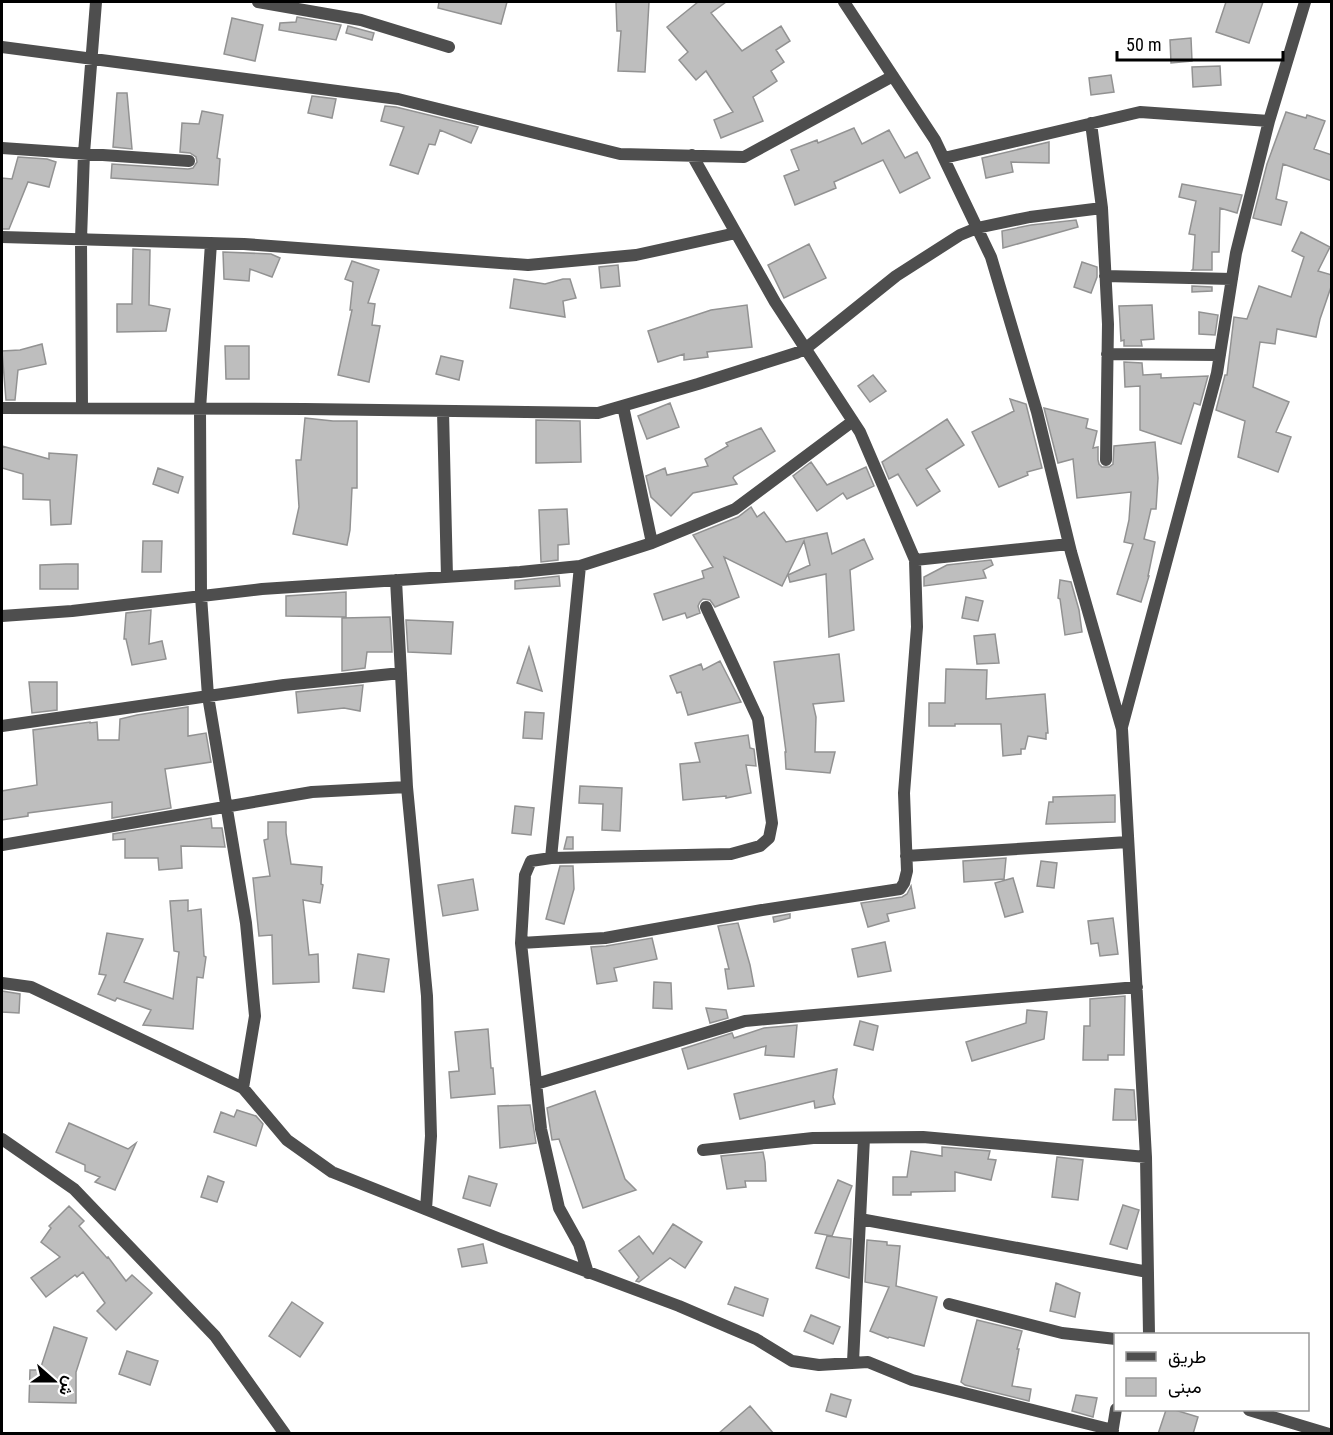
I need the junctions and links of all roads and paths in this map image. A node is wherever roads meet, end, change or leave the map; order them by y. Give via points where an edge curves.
1 (96, 2) edge
2 (258, 2) edge
3 (844, 2) edge
4 (1305, 2) edge
5 (2, 47) edge
6 (449, 47) dead end
7 (91, 58) junction
8 (893, 76) junction
9 (1269, 121) junction
10 (1091, 123) junction
11 (2, 148) edge
12 (84, 153) junction
13 (692, 155) junction
14 (944, 158) junction
15 (189, 161) dead end
16 (1102, 207) junction
17 (977, 228) junction
18 (736, 232) junction
19 (2, 237) edge
20 (81, 239) junction
21 (211, 243) junction
22 (1105, 276) junction
23 (1232, 279) junction
24 (805, 349) junction
25 (1107, 354) junction
26 (1220, 355) junction
27 (623, 406) junction
28 (2, 408) edge
29 (82, 408) junction
30 (200, 409) junction
31 (443, 411) junction
32 (853, 421) junction
33 (1106, 460) dead end
34 (652, 543) junction
35 (1069, 544) junction
36 (915, 560) junction
37 (580, 566) junction
38 (447, 577) junction
39 (396, 580) junction
40 (201, 596) junction
41 (706, 607) dead end
42 (2, 616) edge
43 (401, 673) junction
44 (208, 696) junction
45 (2, 726) edge
46 (1122, 729) junction
47 (407, 787) junction
48 (226, 807) junction
49 (1128, 842) junction
50 (2, 845) edge
51 (906, 856) junction
52 (551, 858) junction
53 (521, 943) junction
54 (2, 982) edge
55 (1137, 987) junction
56 (536, 1084) junction
57 (243, 1088) junction
58 (864, 1138) junction
59 (2, 1139) edge
60 (703, 1150) dead end
61 (1146, 1157) junction
62 (426, 1209) junction
63 (860, 1220) junction
64 (1148, 1272) junction
65 (588, 1273) junction
66 (949, 1304) dead end
67 (1149, 1333) edge
68 (1114, 1339) edge
69 (853, 1362) junction
70 (1116, 1411) edge
71 (1253, 1411) edge
72 (1112, 1432) edge
73 (285, 1434) edge
74 (1329, 1434) edge

1 - 7 street
2 - 6 street via 361,20
3 - 8 street
4 - 9 street
5 - 7 street
7 - 12 street
7 - 13 street via 398,99 620,154
8 - 13 street via 744,157
8 - 14 street
9 - 10 street via 1140,112
9 - 23 street
10 - 14 street
10 - 16 street
11 - 12 street
12 - 15 street
12 - 20 street
13 - 18 street
14 - 17 street
16 - 17 street
16 - 22 street
17 - 24 street via 896,276
17 - 35 street via 991,257 1037,412
18 - 21 street via 636,255 528,265
18 - 24 street
19 - 20 street
20 - 21 street
20 - 29 street
21 - 30 street
22 - 23 street
22 - 25 street
23 - 26 street
24 - 27 street
24 - 32 street
25 - 26 street
25 - 33 street
26 - 46 street
27 - 31 street via 598,413
27 - 34 street
28 - 29 street
29 - 30 street
30 - 31 street
30 - 40 street
31 - 38 street
32 - 34 street via 735,509
32 - 36 street
34 - 37 street
35 - 36 street
35 - 46 street
36 - 51 street via 917,627 904,793
37 - 38 street
37 - 52 street
38 - 39 street
39 - 40 street
39 - 43 street
40 - 42 street
40 - 44 street
41 - 52 street via 758,719 772,823 769,838 760,846 731,854
43 - 44 street
43 - 47 street
44 - 45 street
44 - 48 street
46 - 49 street
47 - 48 street via 312,792
47 - 62 street via 427,996 431,1136
48 - 50 street
48 - 57 street via 246,923 255,1016
49 - 51 street
49 - 55 street
51 - 53 street via 907,871 900,889 605,938
52 - 53 street via 531,861 525,876
53 - 56 street
54 - 57 street via 31,987
55 - 56 street via 745,1021
55 - 61 street
56 - 65 street via 541,1129 559,1208 579,1244
57 - 62 street via 287,1140 332,1172
58 - 60 street via 813,1138
58 - 61 street via 923,1137
58 - 63 street
59 - 73 street via 74,1189 215,1336
61 - 64 street
62 - 65 street
63 - 64 street
63 - 69 street
64 - 67 street
65 - 69 street via 680,1306 756,1339 792,1360 819,1365
66 - 68 street via 1062,1333
69 - 72 street via 868,1362 912,1380
70 - 72 street
71 - 74 street

